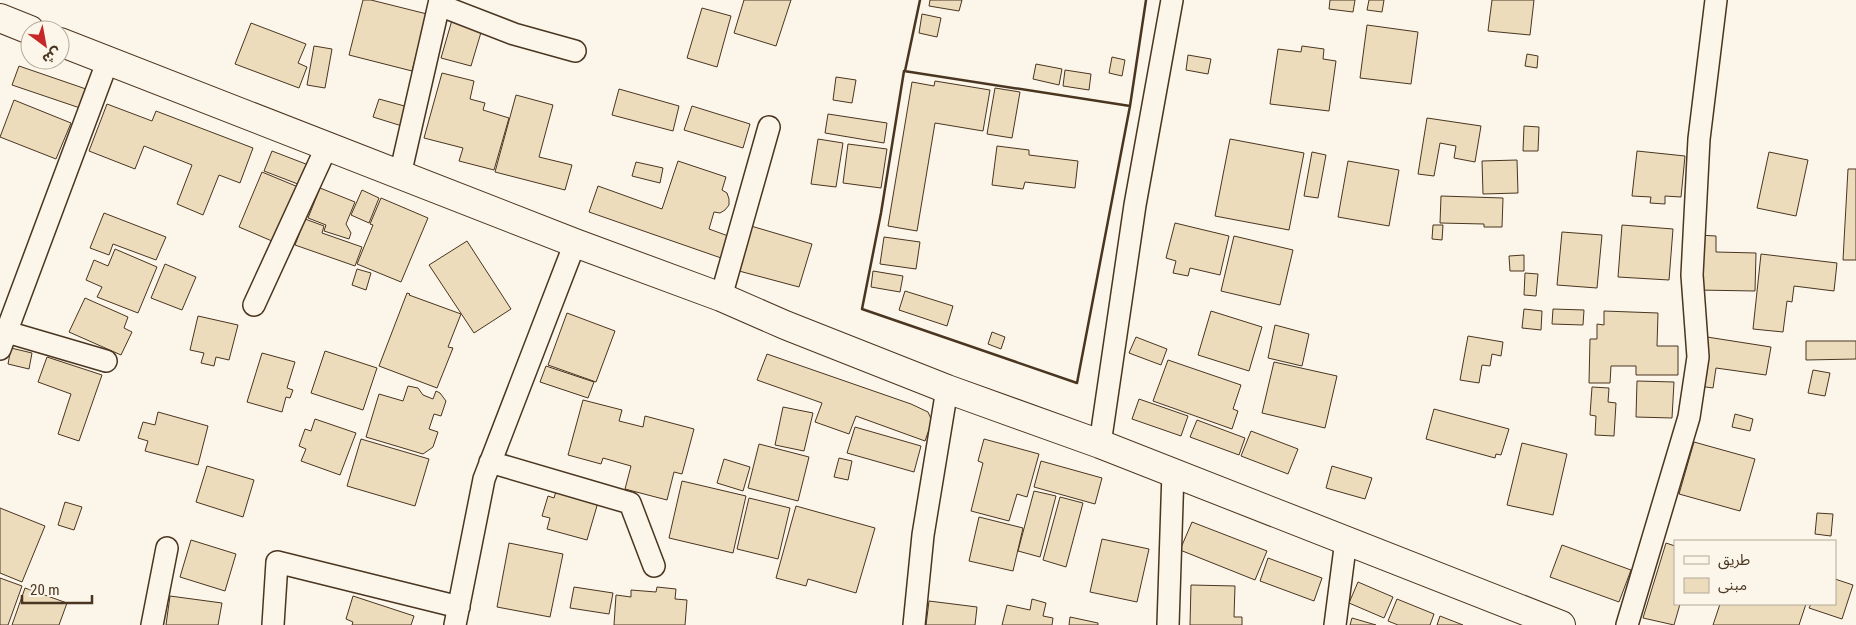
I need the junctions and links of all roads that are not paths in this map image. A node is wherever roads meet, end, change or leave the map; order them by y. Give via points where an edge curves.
1 (3, 0) edge
2 (1172, 0) edge
3 (1716, 0) edge
4 (439, 3) edge
5 (0, 17) edge
6 (20, 26) edge
7 (70, 46) edge
8 (575, 51) dead end
9 (108, 60) junction
10 (770, 127) dead end
11 (327, 146) junction
12 (400, 175) junction
13 (575, 243) junction
14 (721, 297) junction
15 (254, 305) dead end
16 (3, 341) edge
17 (106, 361) dead end
18 (947, 389) junction
19 (1100, 444) junction
20 (490, 462) junction
21 (1173, 472) junction
22 (1346, 540) junction
23 (167, 548) dead end
24 (654, 566) dead end
25 (457, 616) edge
26 (152, 625) edge
27 (272, 625) edge
28 (914, 625) edge
29 (1168, 625) edge
30 (1335, 625) edge
31 (1561, 625) edge
32 (1627, 625) edge

1 - 5 street
2 - 19 street via 1135,205
3 - 32 street via 1699,139 1692,275 1698,358 1689,417
4 - 8 street via 514,34
4 - 12 street
5 - 6 highway
7 - 9 highway
9 - 11 highway
9 - 16 street
10 - 14 street
11 - 12 highway
11 - 15 street
12 - 13 highway
13 - 14 highway
13 - 20 street
14 - 18 highway
16 - 17 street
18 - 19 highway
18 - 28 street via 923,535
19 - 21 highway
20 - 24 street via 630,503
20 - 25 street
21 - 22 highway
21 - 29 street
22 - 30 street
22 - 31 highway
23 - 26 street
25 - 27 street via 278,562

